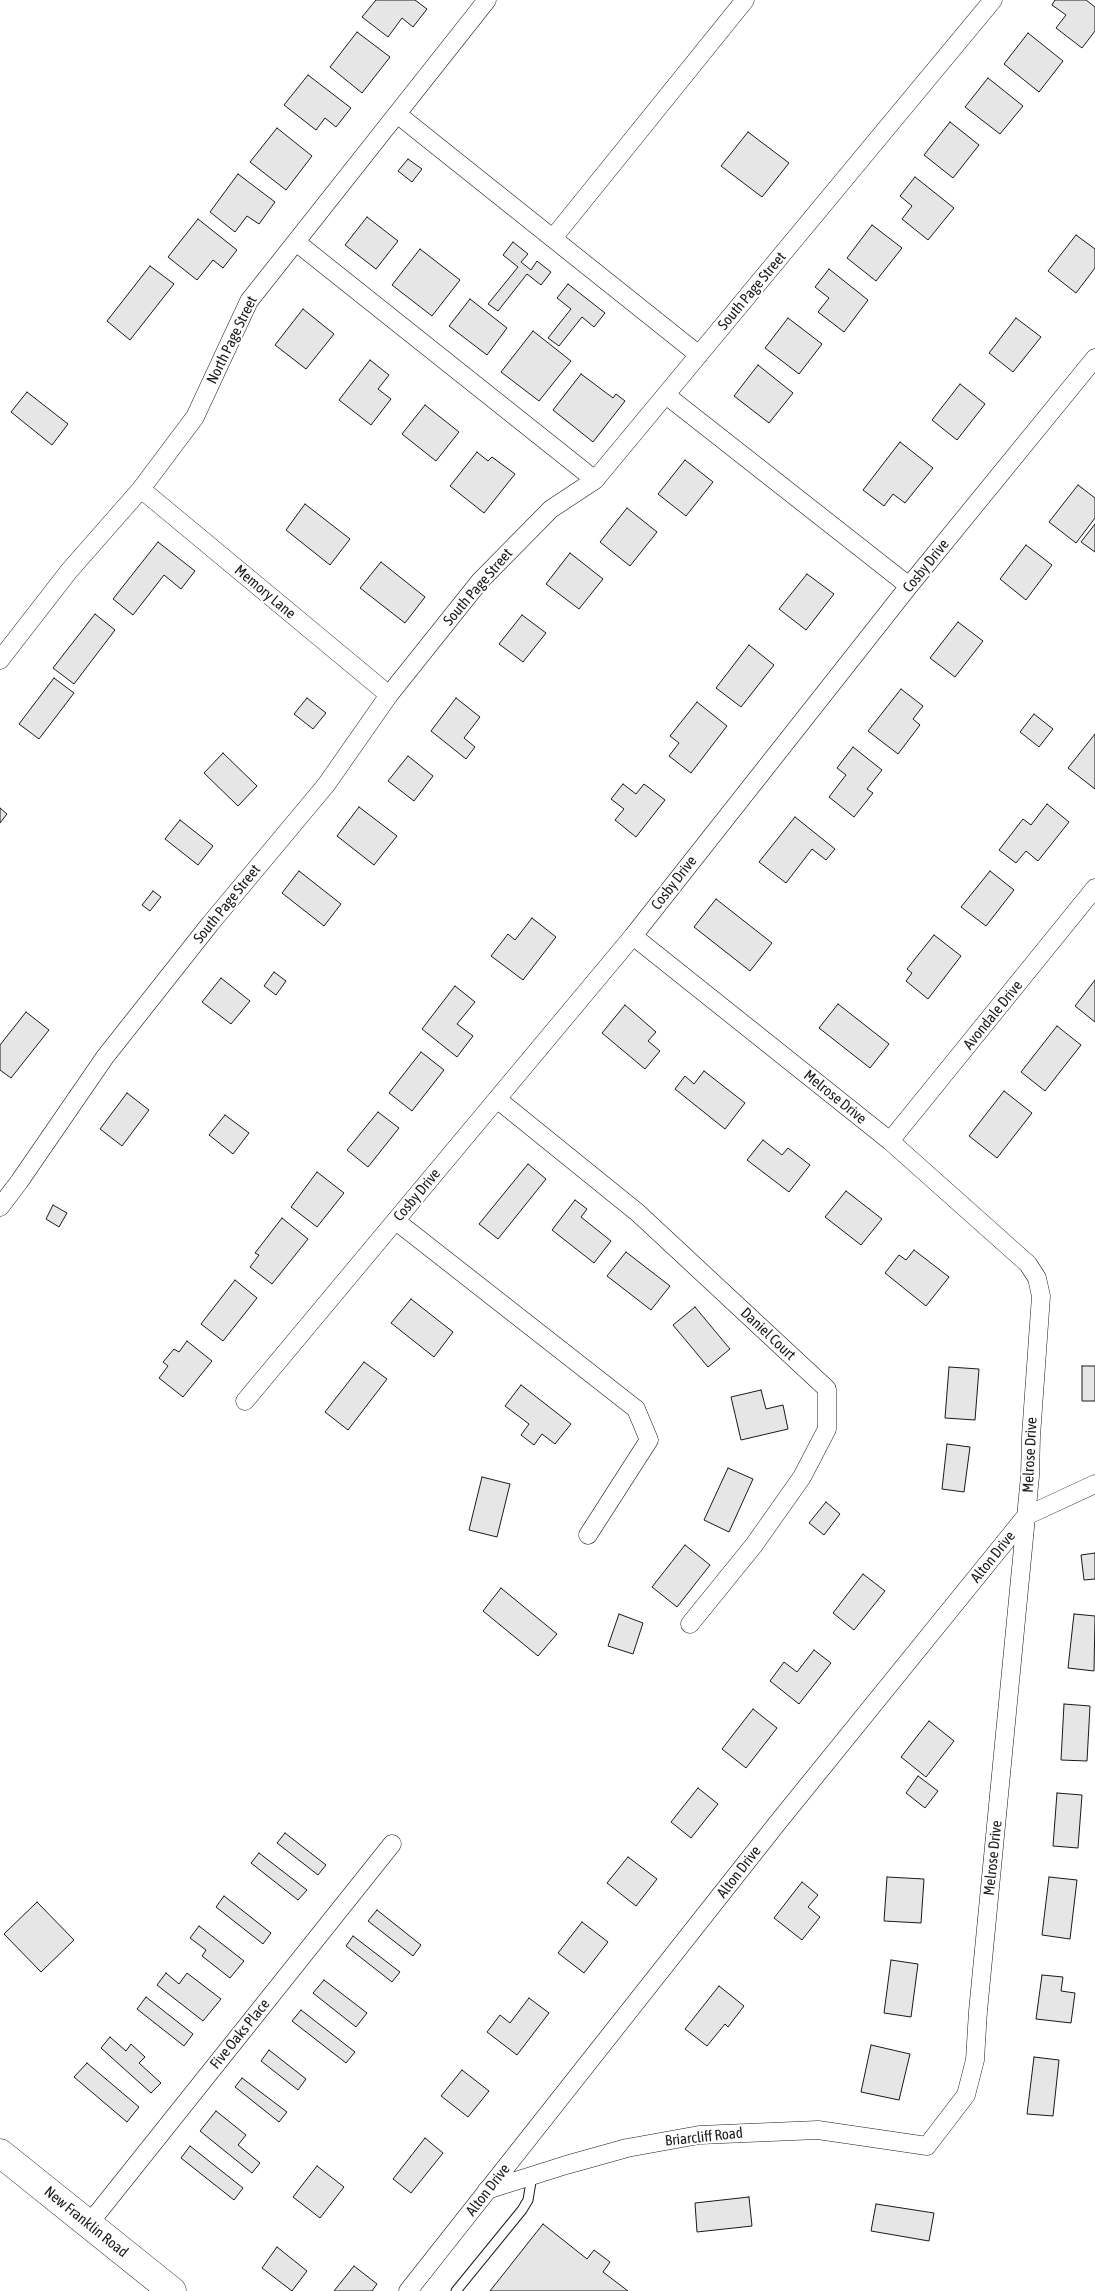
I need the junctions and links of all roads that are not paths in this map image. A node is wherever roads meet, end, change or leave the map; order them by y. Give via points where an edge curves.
1 (487, 0) edge
2 (745, 0) edge
3 (994, 0) edge
4 (397, 114) junction
5 (553, 238) junction
6 (296, 242) junction
7 (699, 355) junction
8 (1095, 358) edge
9 (666, 395) junction
10 (595, 480) junction
11 (141, 490) junction
12 (909, 586) junction
13 (0, 660) edge
14 (389, 696) junction
15 (1095, 888) edge
16 (633, 936) junction
17 (497, 1099) junction
18 (890, 1141) junction
19 (0, 1207) edge
20 (396, 1221) junction
21 (245, 1401) dead end
22 (1095, 1484) edge
23 (1026, 1516) junction
24 (588, 1535) dead end
25 (690, 1624) dead end
26 (392, 1844) dead end
27 (927, 2146) joint
28 (0, 2153) edge
29 (532, 2176) junction
30 (487, 2190) junction
31 (88, 2225) junction
32 (172, 2291) edge
33 (408, 2291) edge
34 (456, 2291) edge

1 - 4 street, North Page Street
2 - 5 street
3 - 7 street, South Page Street
4 - 5 street
4 - 6 street, North Page Street
5 - 7 street
6 - 10 street
6 - 11 street, North Page Street via 249,301 194,417
7 - 9 street, South Page Street
8 - 12 street, Cosby Drive
9 - 10 street, South Page Street
9 - 12 street
10 - 14 street, South Page Street via 551,509 480,581
11 - 13 street, North Page Street via 69,571
11 - 14 street, Memory Lane
12 - 16 street, Cosby Drive
14 - 19 street, South Page Street via 326,785 105,1057
15 - 18 street, Avondale Drive
16 - 17 street, Cosby Drive
16 - 18 street, Melrose Drive
17 - 20 street, Cosby Drive
17 - 25 street, Daniel Court via 638,1214 827,1389 827,1429 802,1477 759,1539
18 - 23 street, Melrose Drive via 1028,1264 1037,1278 1042,1296
20 - 21 street, Cosby Drive
20 - 24 street via 636,1409 650,1440
22 - 23 street, Alton Drive
23 - 27 street, Melrose Drive via 975,2060 966,2095
23 - 30 street, Alton Drive
26 - 31 street, Five Oaks Place
27 - 29 street, Briarcliff Road via 818,2130 699,2135 627,2148
28 - 31 highway, New Franklin Road
29 - 30 street, Briarcliff Road
29 - 34 lane via 528,2200 522,2210
30 - 33 street, Alton Drive
31 - 32 highway, New Franklin Road

